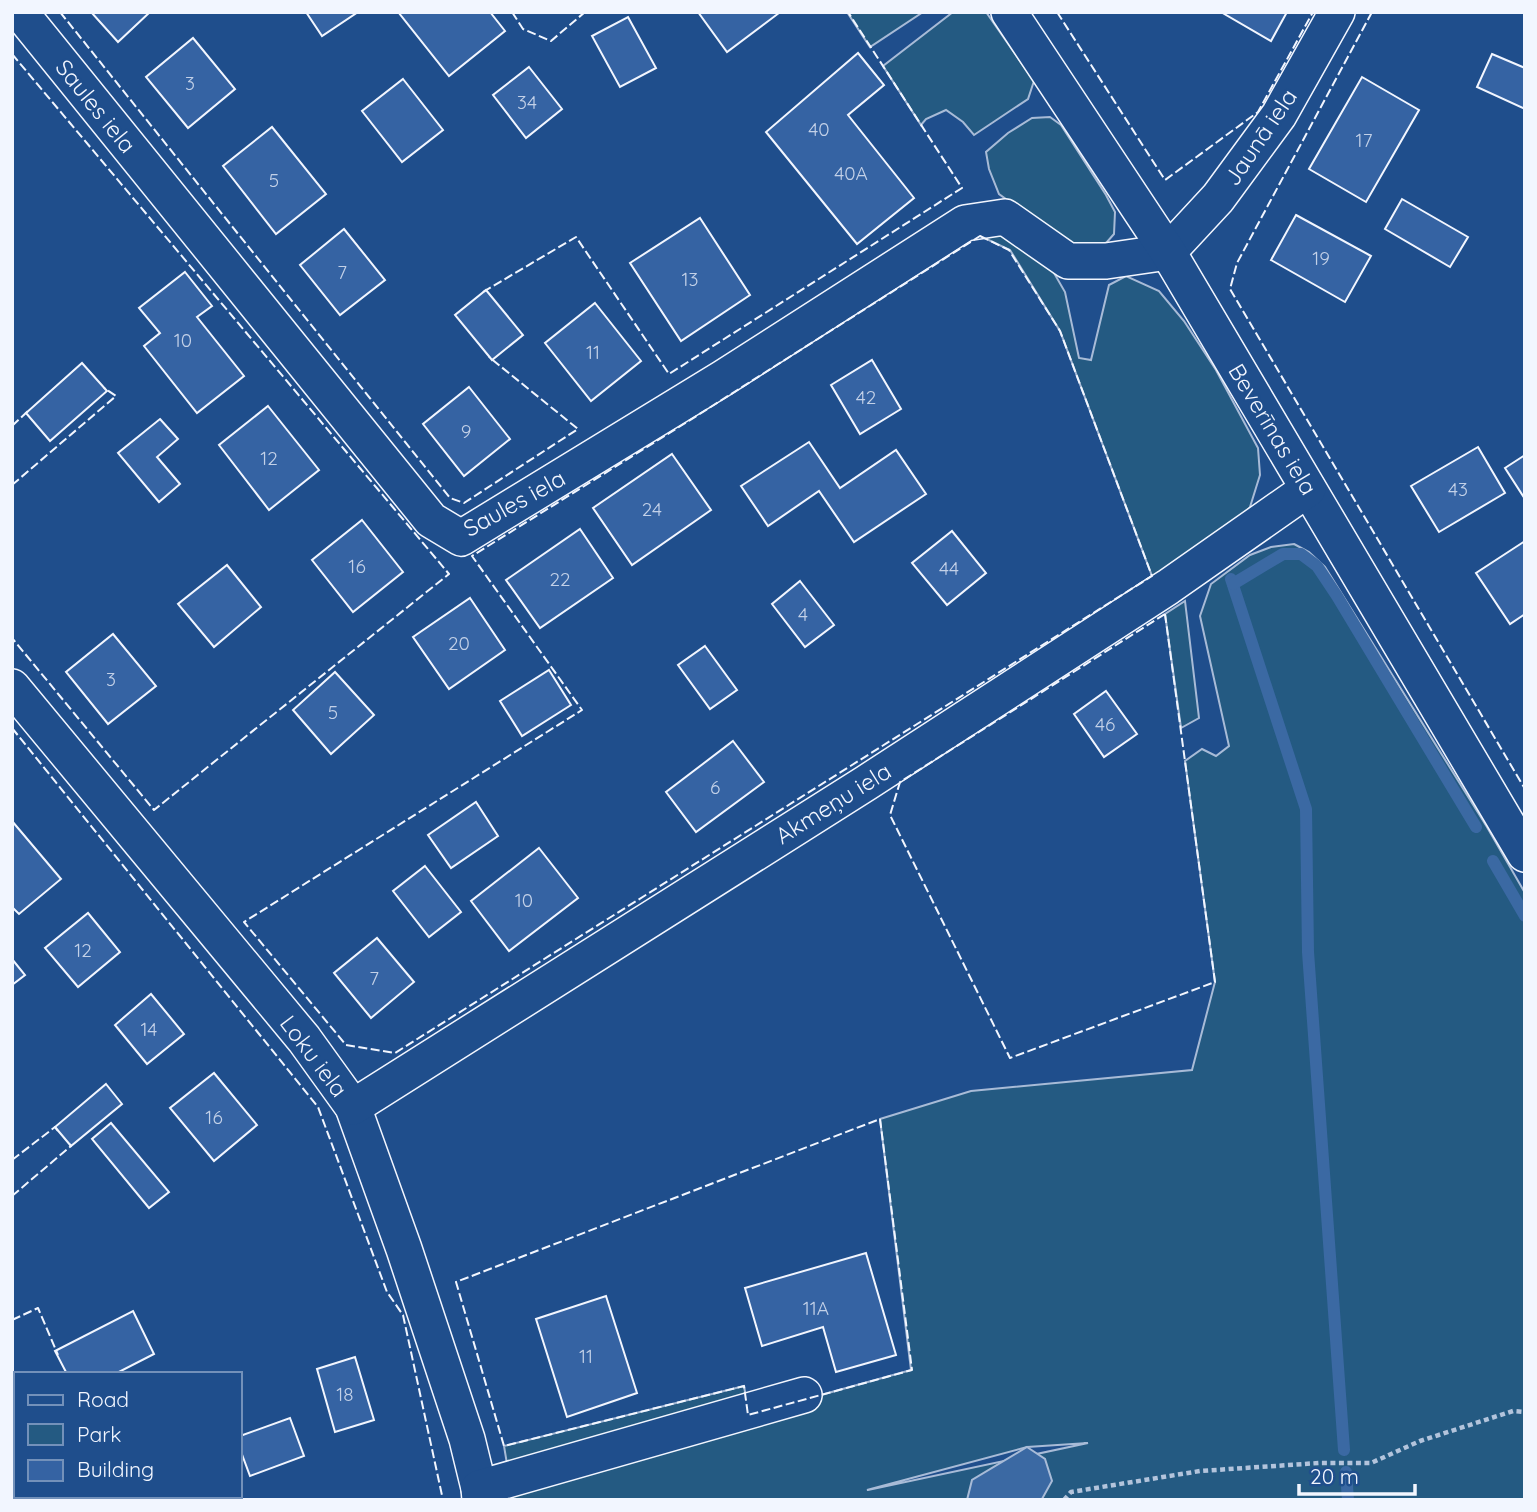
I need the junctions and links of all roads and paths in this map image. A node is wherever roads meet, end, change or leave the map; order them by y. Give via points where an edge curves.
1 (20, 12) edge
2 (1009, 12) edge
3 (1337, 12) edge
4 (1168, 252) junction
5 (1308, 489) junction
6 (12, 687) edge
7 (1525, 854) edge
8 (353, 1107) junction
9 (804, 1395) dead end
10 (1525, 1412) edge
11 (479, 1494) edge
12 (1064, 1500) edge

1 - 4 street, Saules iela via 431,520 461,538 965,223 1004,217 1068,261
2 - 4 street, Beverīnas iela
3 - 4 street, Jaunā iela via 1279,115 1218,198
4 - 5 street, Beverīnas iela
5 - 7 street, Beverīnas iela
5 - 8 street, Akmeņu iela via 1157,595
6 - 8 street, Loku iela via 304,1039
8 - 11 street, Loku iela via 467,1439
9 - 11 street
10 - 12 path via 1513,1411 1420,1441 1371,1463 1200,1471 1071,1492

